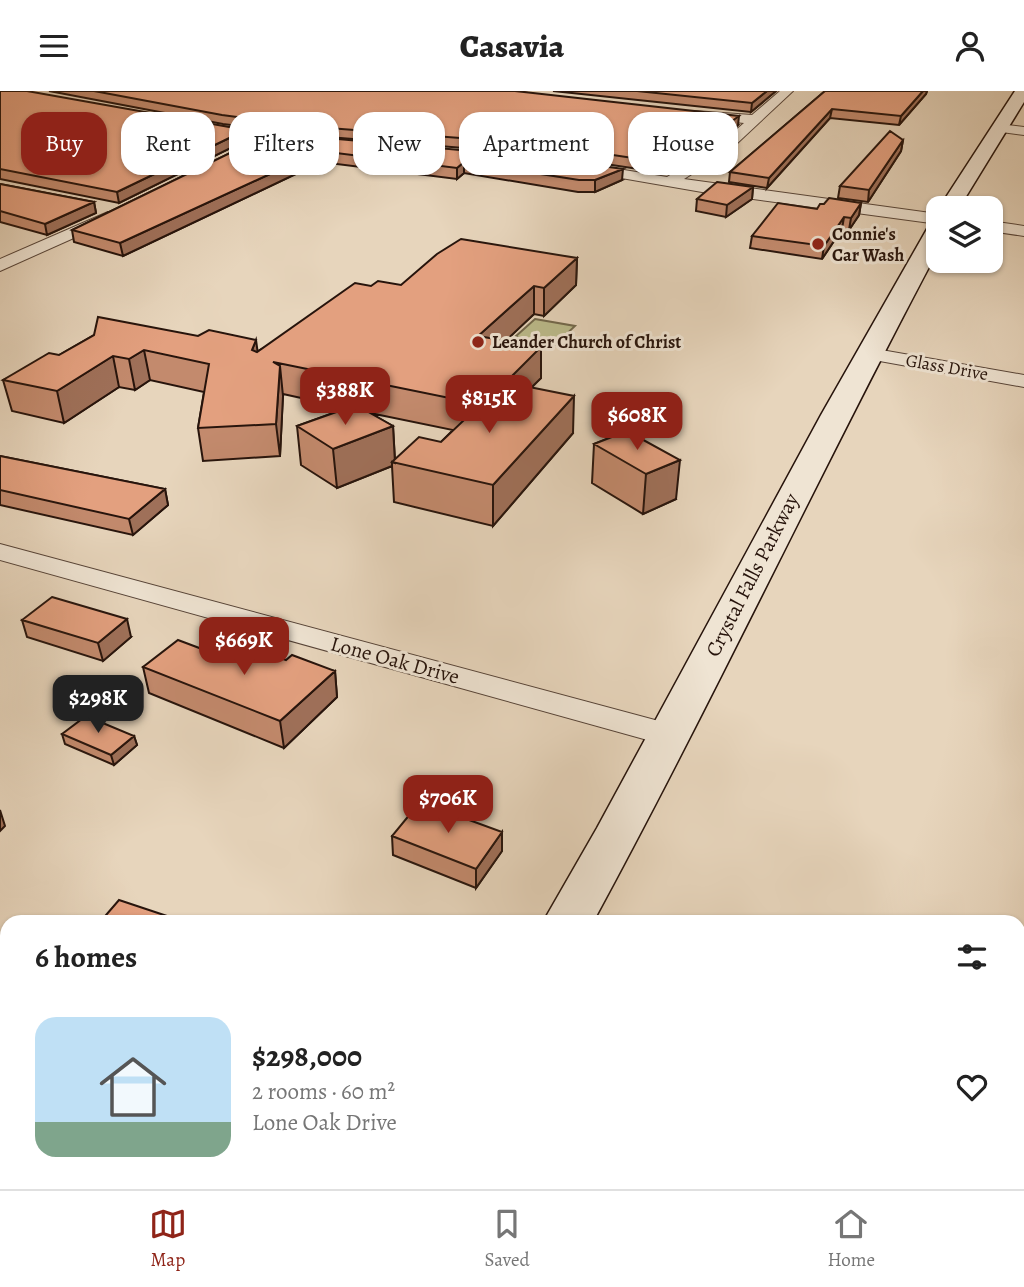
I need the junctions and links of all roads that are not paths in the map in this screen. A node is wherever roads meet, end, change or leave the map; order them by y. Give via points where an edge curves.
1 (787, 91) edge
2 (1023, 91) edge
3 (738, 118) edge
4 (757, 120) junction
5 (999, 128) junction
6 (1024, 131) edge
7 (614, 172) edge
8 (671, 181) junction
9 (956, 196) edge
10 (89, 205) edge
11 (926, 217) edge
12 (1003, 228) edge
13 (1024, 231) edge
14 (926, 251) edge
15 (0, 266) edge
16 (870, 353) junction
17 (1024, 381) edge
18 (0, 552) edge
19 (669, 735) junction
20 (572, 915) edge

1 - 4 street
2 - 5 main road
3 - 4 street
4 - 8 street
5 - 6 street
5 - 9 main road
7 - 8 street
8 - 11 street
10 - 15 street via 121,211
12 - 13 street
14 - 16 main road, Crystal Falls Parkway
16 - 17 street, Glass Drive
16 - 19 main road, Crystal Falls Parkway
18 - 19 street, Lone Oak Drive
19 - 20 main road, Crystal Falls Parkway

